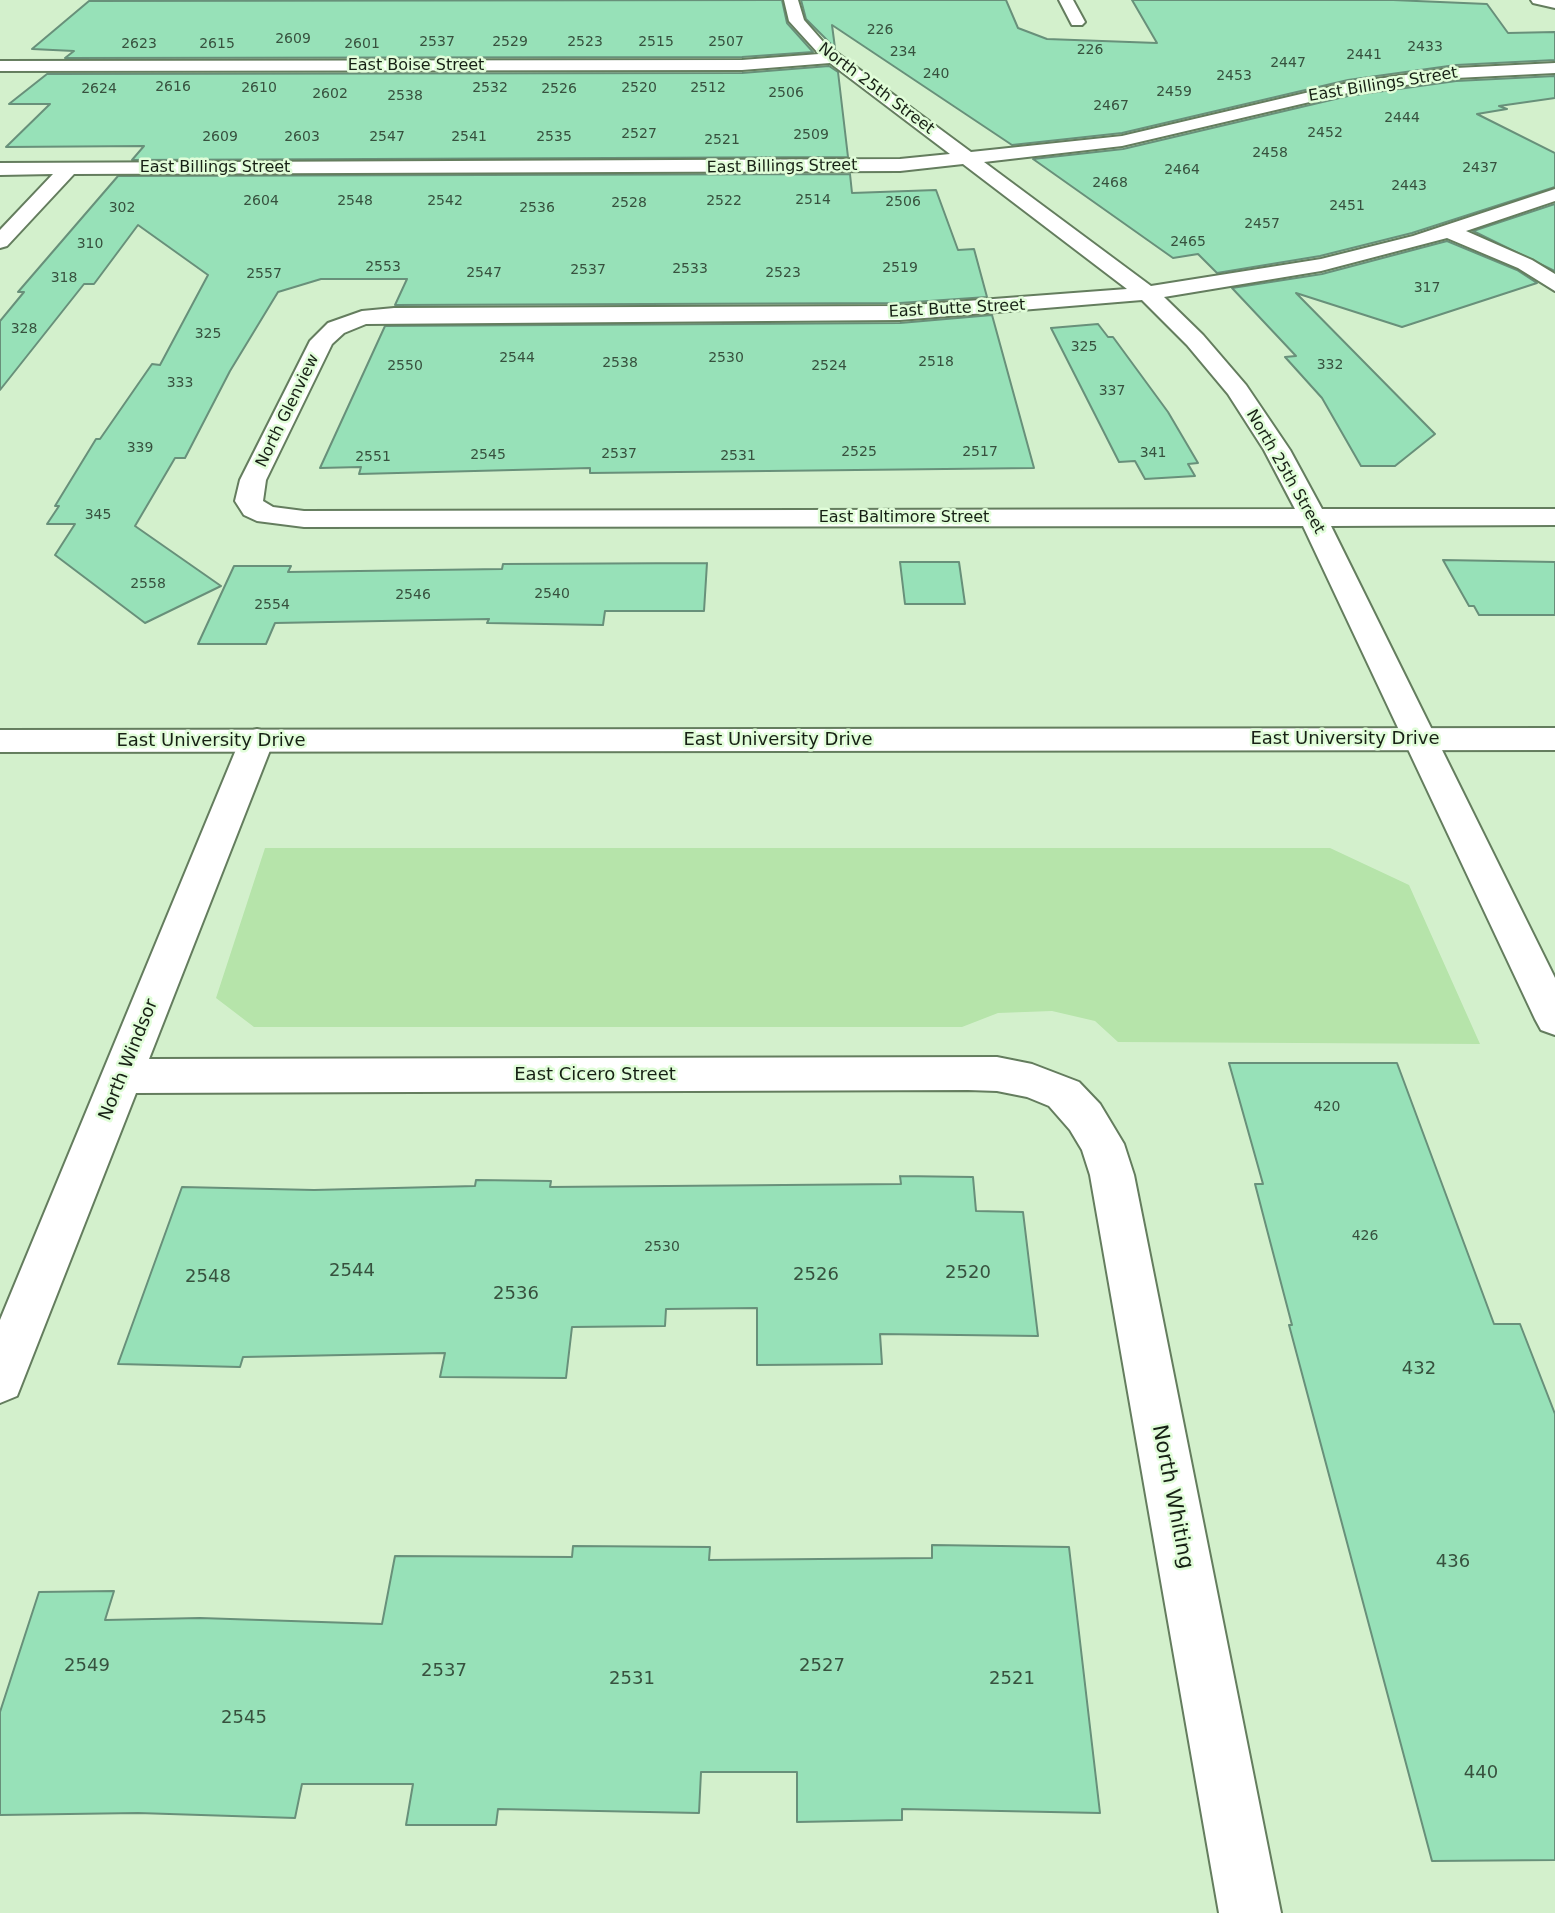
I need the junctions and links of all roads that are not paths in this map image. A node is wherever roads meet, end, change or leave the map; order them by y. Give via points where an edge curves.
1 (791, 0) edge
2 (1066, 0) edge
3 (1538, 0) edge
4 (1555, 4) edge
5 (1077, 22) dead end
6 (832, 58) junction
7 (0, 66) edge
8 (1555, 68) edge
9 (970, 160) junction
10 (0, 169) edge
11 (69, 169) junction
12 (1555, 195) edge
13 (1448, 231) junction
14 (0, 242) edge
15 (1555, 284) edge
16 (1147, 293) junction
17 (346, 322) joint
18 (254, 509) joint
19 (1312, 517) junction
20 (1555, 517) edge
21 (1421, 739) junction
22 (1555, 739) edge
23 (257, 740) junction
24 (0, 741) edge
25 (1555, 1019) edge
26 (122, 1076) junction
27 (1064, 1094) joint
28 (0, 1379) edge
29 (1250, 1913) edge

1 - 6 street, North 25th Street via 803,29
2 - 5 street
3 - 4 street
6 - 7 street, East Boise Street via 750,65
6 - 9 street, North 25th Street
8 - 9 street, East Billings Street via 1456,73 1348,88 1122,141
9 - 11 street, East Billings Street via 813,168
9 - 16 street, North 25th Street
10 - 11 street, East Billings Street
11 - 14 street
12 - 13 street, East Butte Street
13 - 15 street via 1525,264
13 - 16 street, East Butte Street via 1321,265
16 - 17 street, East Butte Street via 933,312 394,315
16 - 19 street, North 25th Street via 1237,390 1277,450
17 - 18 street, North Glenview via 322,341 253,480 249,501
18 - 19 street, East Baltimore Street via 304,519
19 - 20 street, East Baltimore Street
19 - 21 street, North 25th Street
21 - 22 street, East University Drive
21 - 23 street, East University Drive
21 - 25 street, North 25th Street
23 - 24 street, East University Drive
23 - 26 street, North Windsor
26 - 27 street, East Cicero Street via 978,1073 1032,1081
26 - 28 street, North Windsor
27 - 29 street, North Whiting via 1102,1144 1112,1175

